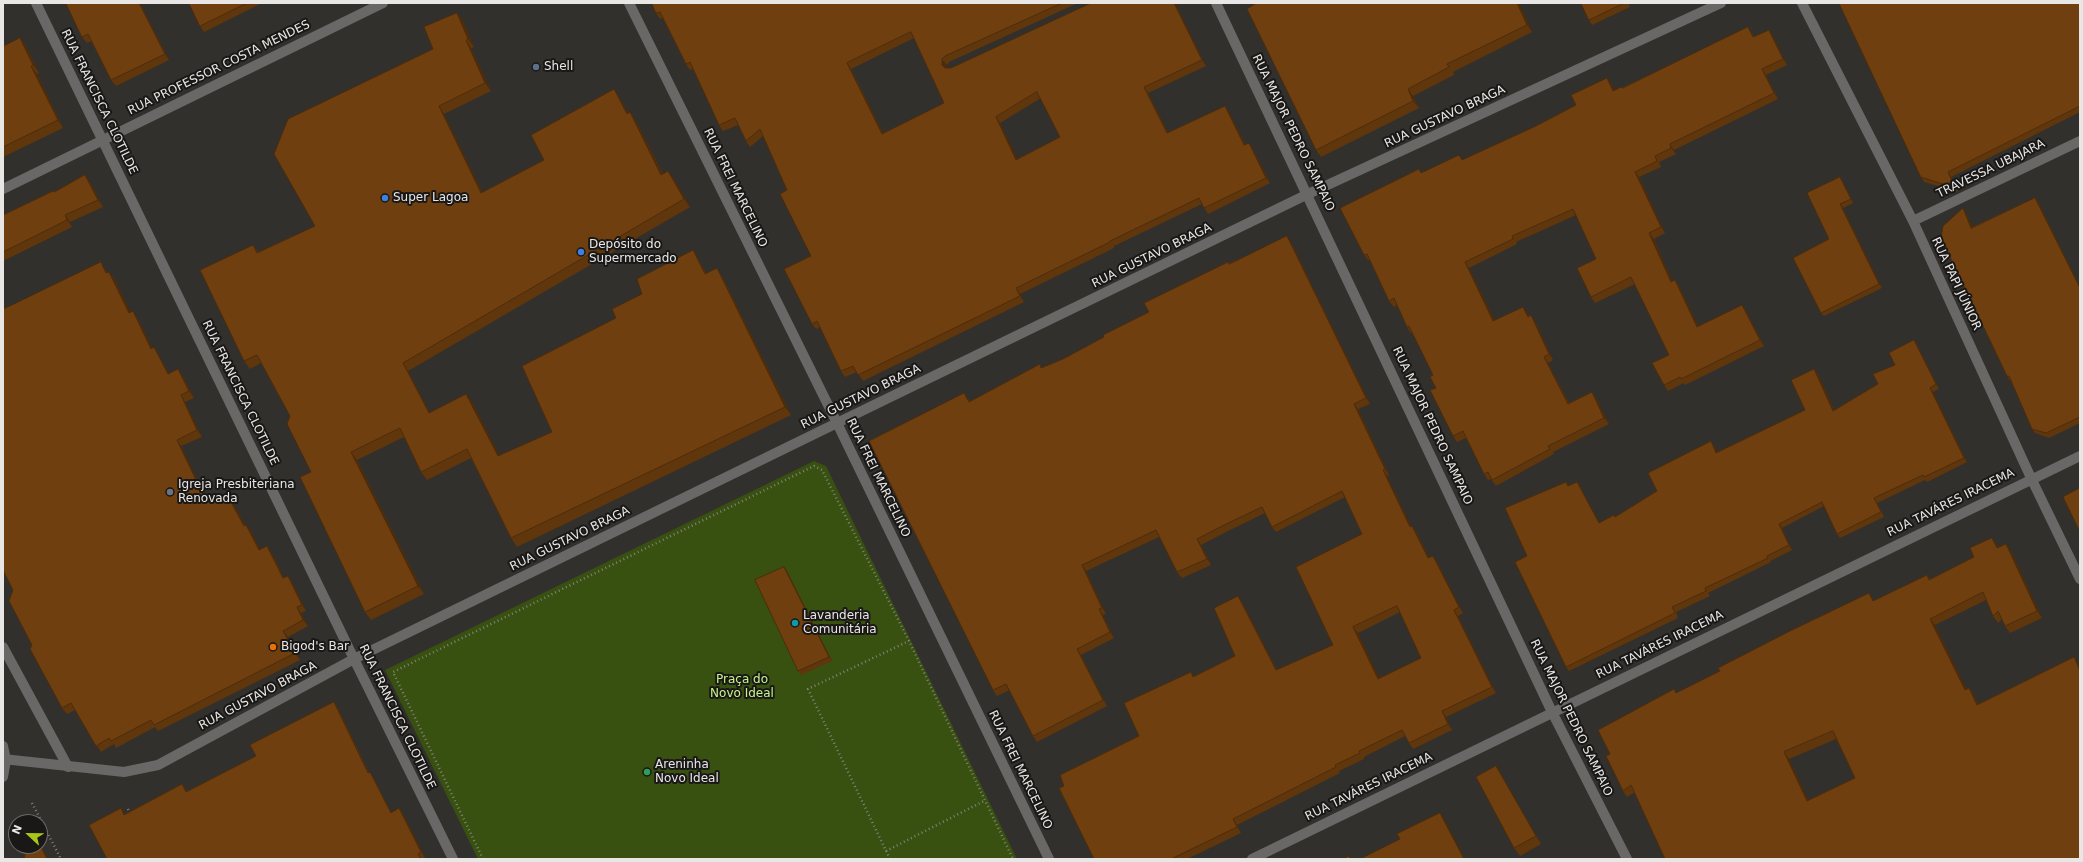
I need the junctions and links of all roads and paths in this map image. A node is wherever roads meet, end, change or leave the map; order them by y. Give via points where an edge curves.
1 (36, 3) edge
2 (383, 3) edge
3 (629, 3) edge
4 (1216, 3) edge
5 (1721, 3) edge
6 (1802, 3) edge
7 (102, 139) junction
8 (2080, 141) edge
9 (3, 189) edge
10 (1308, 194) junction
11 (1913, 221) junction
12 (837, 423) junction
13 (2080, 456) edge
14 (2031, 478) junction
15 (2080, 579) edge
16 (909, 641) junction
17 (3, 647) edge
18 (354, 659) junction
19 (1552, 712) junction
20 (3, 746) edge
21 (5, 759) edge
22 (68, 768) junction
23 (3, 777) edge
24 (984, 801) junction
25 (32, 803) dead end
26 (128, 809) dead end
27 (134, 822) edge
28 (886, 851) junction
29 (61, 859) edge
30 (453, 859) edge
31 (483, 859) edge
32 (890, 859) edge
33 (1013, 859) edge
34 (1048, 859) edge
35 (1252, 859) edge
36 (1627, 859) edge

1 - 7 street, RUA FRANCISCA CLOTILDE
2 - 7 street, RUA PROFESSOR COSTA MENDES
3 - 12 street, RUA FREI MARCELINO
4 - 10 street, RUA MAJOR PEDRO SAMPAIO
5 - 10 street, RUA GUSTAVO BRAGA
6 - 11 street, RUA PAPI JÚNIOR
7 - 9 street, RUA PROFESSOR COSTA MENDES
7 - 18 street, RUA FRANCISCA CLOTILDE
8 - 11 street, TRAVESSA UBAJARA
10 - 12 street, RUA GUSTAVO BRAGA
10 - 19 street, RUA MAJOR PEDRO SAMPAIO
11 - 14 street, RUA PAPI JÚNIOR
12 - 18 street, RUA GUSTAVO BRAGA
12 - 34 street, RUA FREI MARCELINO
13 - 14 street, RUA TAVÁRES IRACEMA
14 - 15 street, RUA PAPI JÚNIOR
14 - 19 street, RUA TAVÁRES IRACEMA
16 - 24 path
16 - 28 path via 808,689
16 - 31 path via 822,470 814,466 394,672
17 - 22 street
18 - 22 street, RUA GUSTAVO BRAGA via 158,765 124,772
18 - 30 street, RUA FRANCISCA CLOTILDE
19 - 35 street, RUA TAVÁRES IRACEMA
19 - 36 street, RUA MAJOR PEDRO SAMPAIO
20 - 21 street
21 - 22 street, RUA GUSTAVO BRAGA
21 - 23 street
24 - 28 path
24 - 33 path
25 - 29 path
26 - 27 path
28 - 32 path

